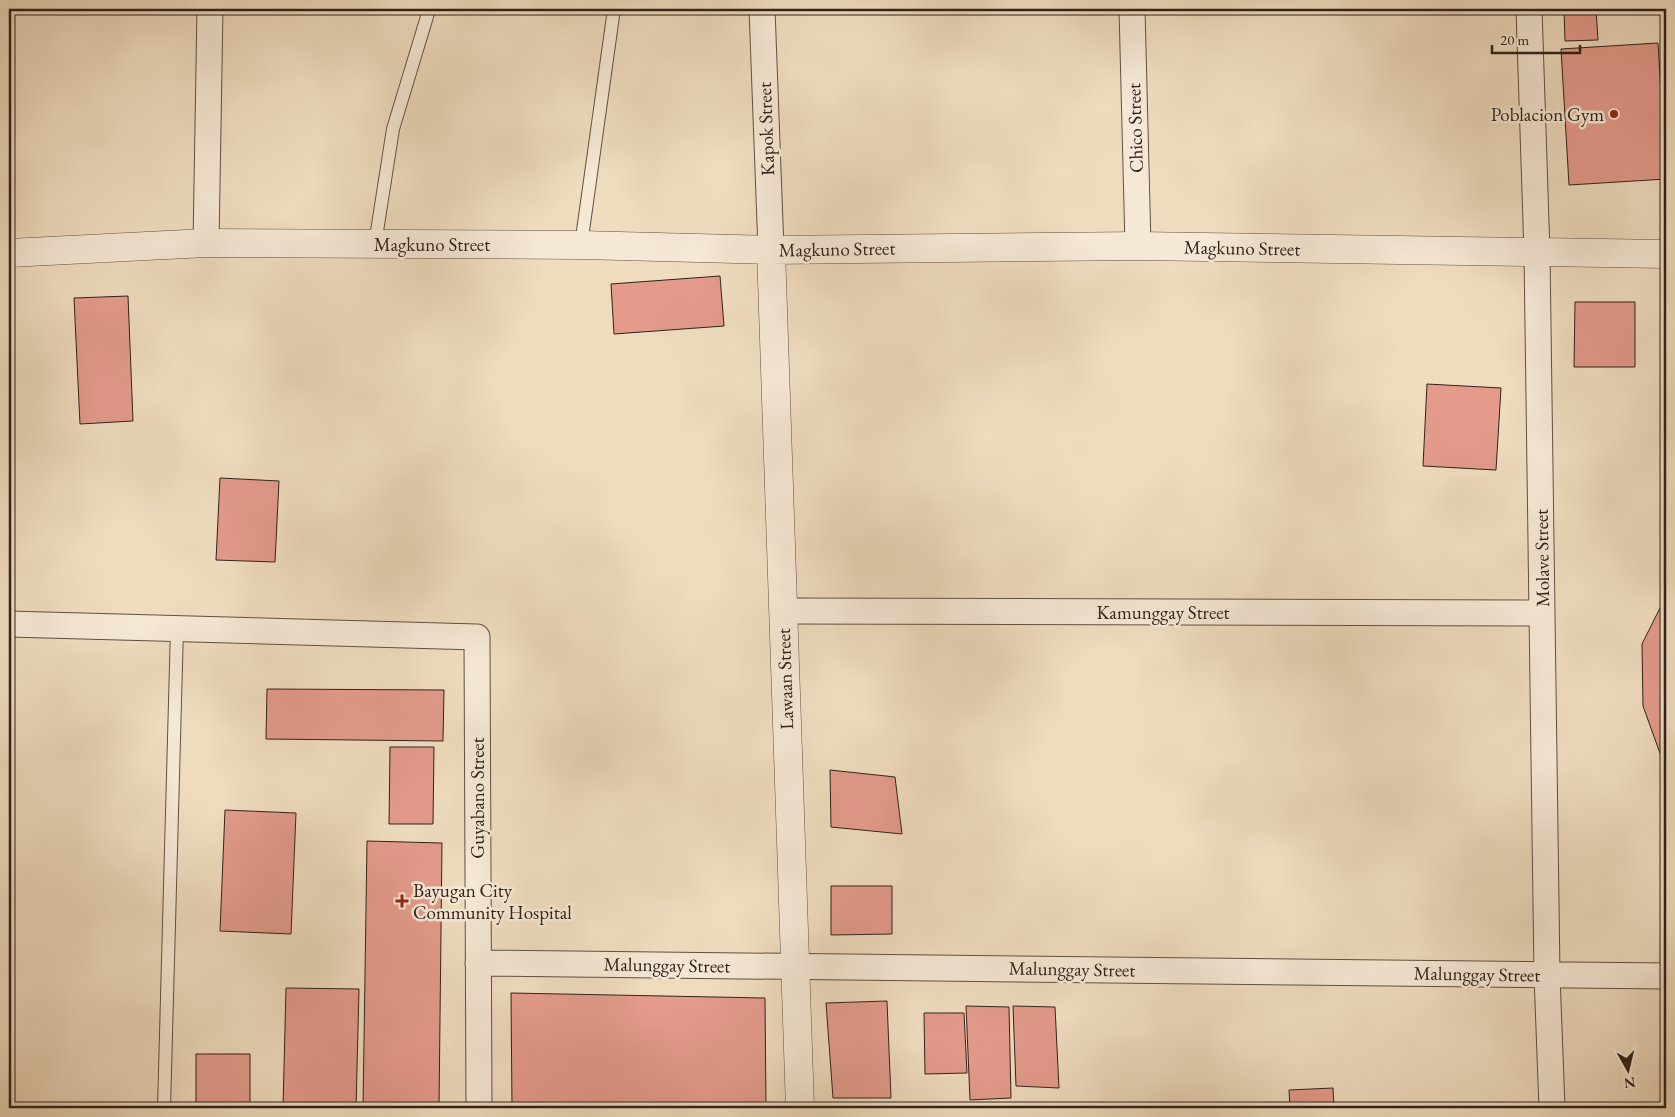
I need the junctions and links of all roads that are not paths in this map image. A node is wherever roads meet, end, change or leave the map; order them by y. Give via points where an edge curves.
1 (210, 9) edge
2 (614, 9) edge
3 (762, 9) edge
4 (1132, 9) edge
5 (1529, 9) edge
6 (429, 10) dead end
7 (206, 243) junction
8 (375, 244) junction
9 (581, 245) junction
10 (1138, 246) junction
11 (771, 250) junction
12 (9, 253) edge
13 (1538, 253) junction
14 (1666, 254) edge
15 (783, 611) junction
16 (1542, 613) junction
17 (9, 624) edge
18 (177, 628) junction
19 (478, 963) junction
20 (795, 966) junction
21 (1547, 975) junction
22 (1666, 976) edge
23 (164, 1108) edge
24 (479, 1108) edge
25 (800, 1108) edge
26 (1552, 1108) edge

1 - 7 street
2 - 9 lane
3 - 11 street, Kapok Street
4 - 10 street, Chico Street
5 - 13 street, Molave Street
6 - 8 lane via 393,128
7 - 8 street, Magkuno Street
7 - 12 street, Magkuno Street
8 - 9 street, Magkuno Street
9 - 11 street, Magkuno Street
10 - 11 street, Magkuno Street
10 - 13 street, Magkuno Street
11 - 15 street, Lawaan Street
13 - 14 street, Magkuno Street
13 - 16 street, Molave Street
15 - 16 street, Kamunggay Street
15 - 20 street, Lawaan Street
16 - 21 street, Molave Street
17 - 18 street
18 - 19 street, Guyabano Street via 477,637
18 - 23 lane
19 - 20 street, Malunggay Street
19 - 24 street, Guyabano Street
20 - 21 street, Malunggay Street
20 - 25 street, Lawaan Street
21 - 22 street, Malunggay Street
21 - 26 street, Molave Street

